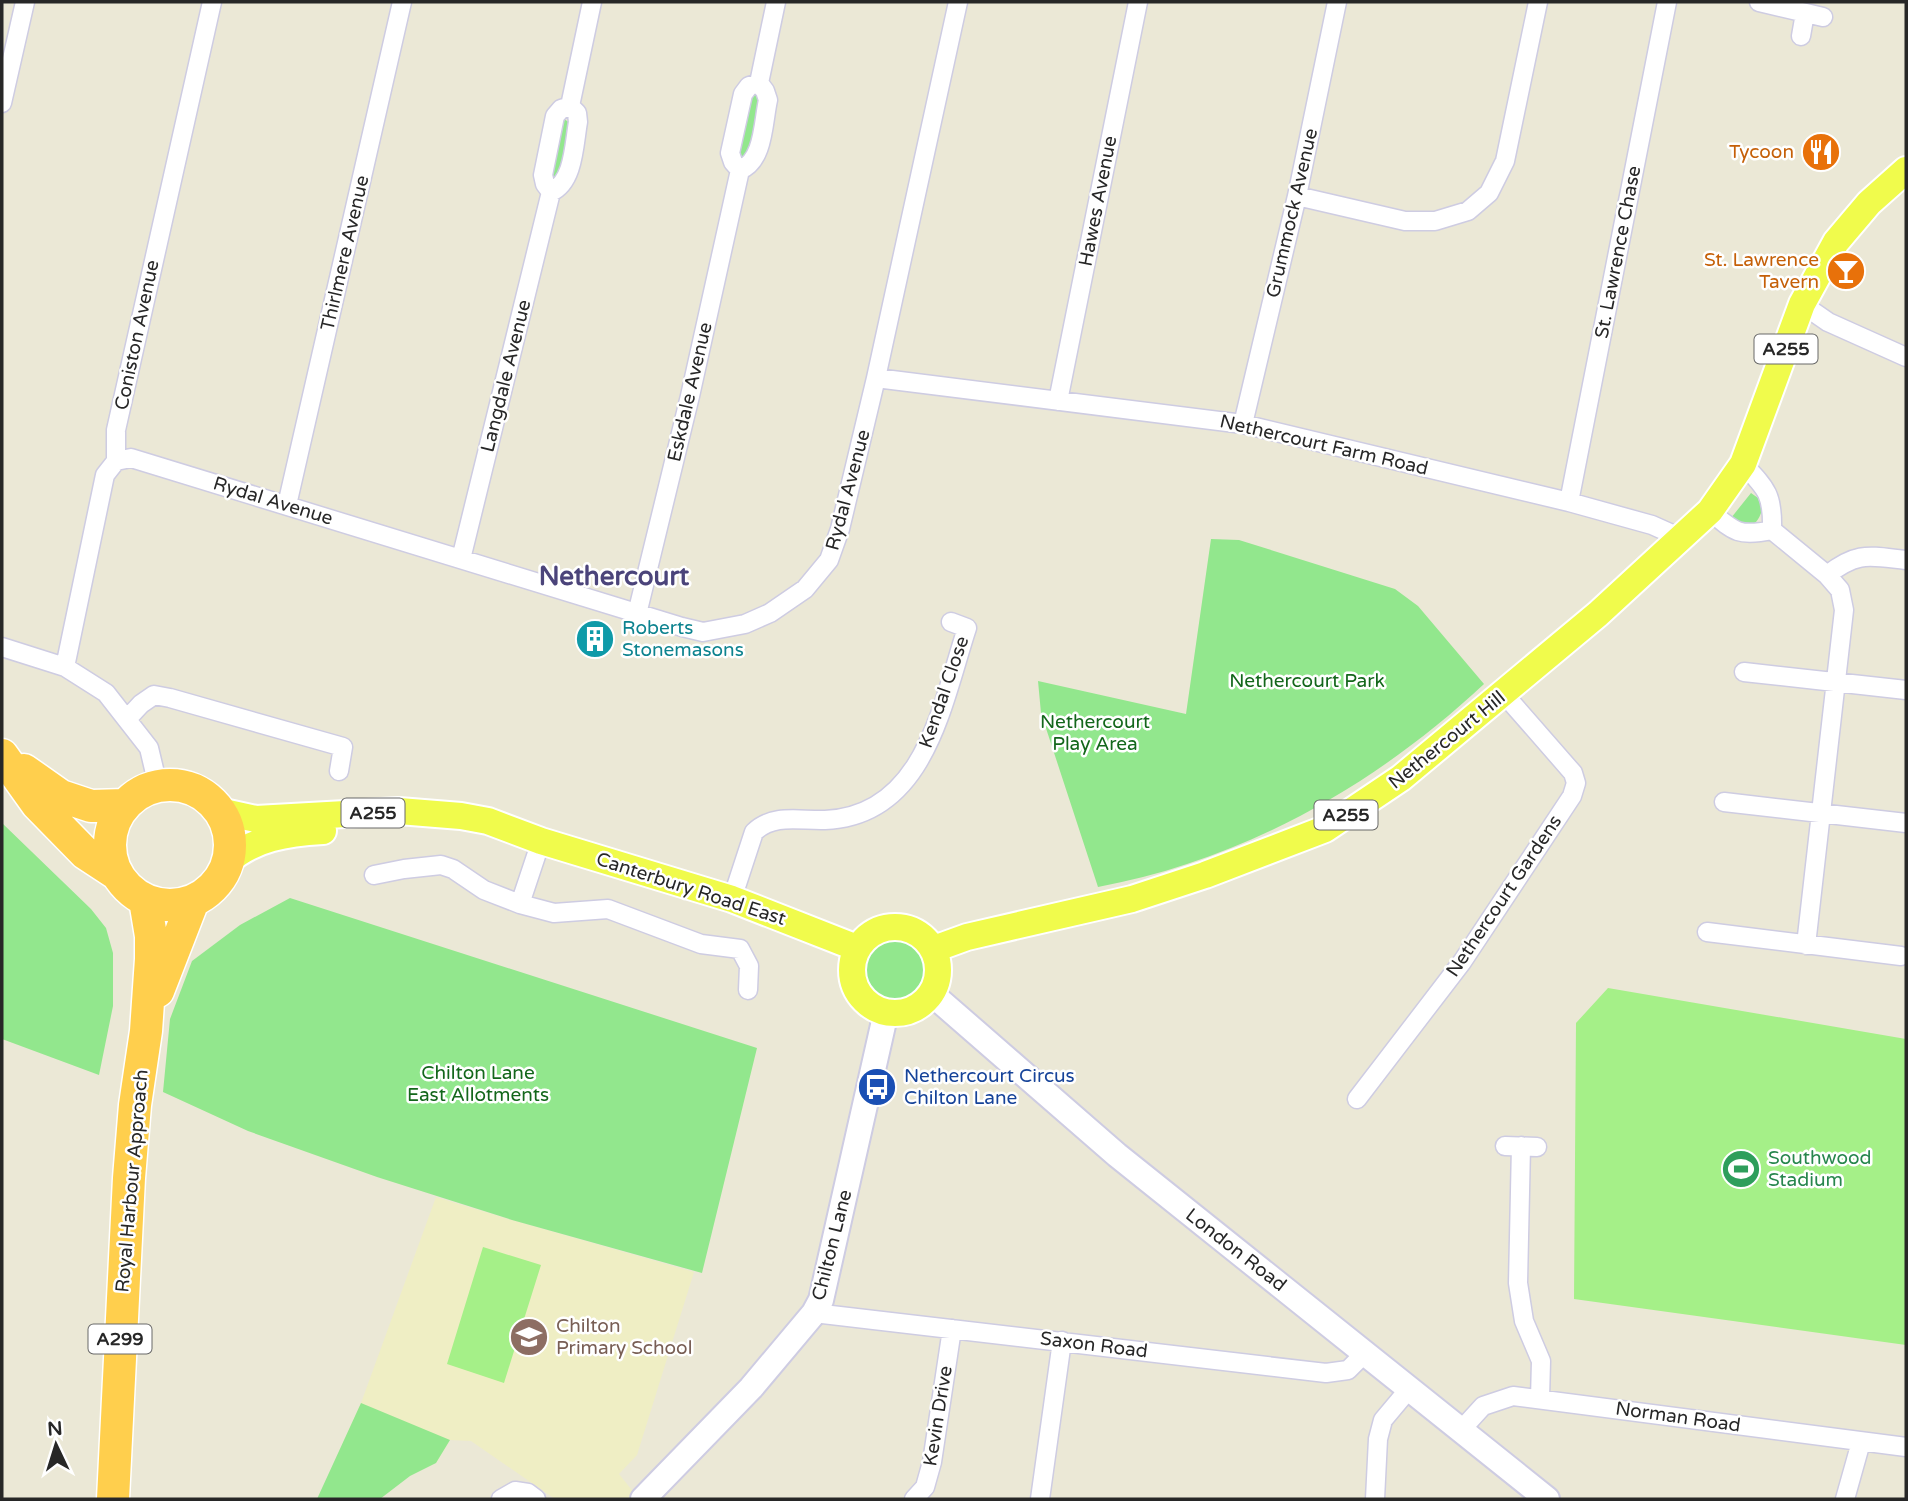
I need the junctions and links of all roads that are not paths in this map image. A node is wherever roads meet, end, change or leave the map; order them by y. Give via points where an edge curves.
1 (25, 2) edge
2 (212, 2) edge
3 (402, 2) edge
4 (592, 2) edge
5 (776, 2) edge
6 (958, 2) edge
7 (1138, 2) edge
8 (1337, 2) edge
9 (1538, 2) edge
10 (1667, 2) edge
11 (1759, 2) edge
12 (1805, 13) junction
13 (1823, 17) dead end
14 (1801, 36) dead end
15 (759, 83) junction
16 (2, 103) edge
17 (740, 170) junction
18 (1906, 170) edge
19 (1297, 196) junction
20 (1802, 304) junction
21 (1906, 356) edge
22 (876, 378) junction
23 (1059, 401) junction
24 (1243, 424) junction
25 (116, 461) junction
26 (1743, 464) junction
27 (1569, 502) junction
28 (287, 505) junction
29 (1710, 511) junction
30 (1772, 530) junction
31 (1681, 538) junction
32 (461, 559) junction
33 (1906, 560) edge
34 (1828, 575) junction
35 (637, 614) junction
36 (951, 622) dead end
37 (2, 647) edge
38 (65, 667) junction
39 (1744, 672) dead end
40 (1836, 682) junction
41 (1906, 690) edge
42 (1504, 694) junction
43 (127, 719) junction
44 (2, 754) edge
45 (339, 771) dead end
46 (158, 786) junction
47 (1724, 802) dead end
48 (125, 805) junction
49 (219, 810) junction
50 (1821, 813) junction
51 (1906, 823) edge
52 (532, 838) junction
53 (228, 862) junction
54 (117, 874) junction
55 (374, 875) dead end
56 (732, 899) junction
57 (145, 900) junction
58 (193, 901) junction
59 (520, 904) junction
60 (1707, 932) dead end
61 (1806, 945) junction
62 (857, 948) junction
63 (934, 949) junction
64 (1901, 956) dead end
65 (748, 990) dead end
66 (932, 994) junction
67 (886, 1012) junction
68 (146, 1031) junction
69 (1357, 1099) dead end
70 (1521, 1146) dead end
71 (814, 1313) junction
72 (952, 1329) junction
73 (1062, 1341) junction
74 (1366, 1352) junction
75 (1409, 1390) junction
76 (1540, 1399) junction
77 (1462, 1429) junction
78 (1861, 1442) junction
79 (1906, 1447) edge
80 (113, 1499) edge
81 (500, 1499) edge
82 (537, 1499) edge
83 (643, 1499) edge
84 (914, 1499) edge
85 (1040, 1499) edge
86 (1375, 1499) edge
87 (1547, 1499) edge
88 (1845, 1499) edge

1 - 16 street
2 - 25 street, Coniston Avenue via 116,430
3 - 28 street, Thirlmere Avenue
4 - 32 street, Langdale Avenue via 570,106 578,122 566,180 551,192
5 - 15 street, Eskdale Avenue
6 - 22 street, Rydal Avenue
7 - 23 street, Hawes Avenue
8 - 19 street, Grummock Avenue
9 - 19 street via 1505,162 1489,193 1468,211 1435,222 1405,221
10 - 27 street, St. Lawrence Chase
11 - 12 street
12 - 13 street
12 - 14 street
15 - 17 street, Eskdale Avenue via 768,100 756,159
15 - 17 street, Eskdale Avenue via 743,94 730,153
17 - 35 street, Eskdale Avenue
18 - 20 main road, A255 via 1869,203 1836,242
19 - 24 street, Grummock Avenue
20 - 21 street via 1828,322
20 - 26 main road, A255
22 - 23 street, Nethercourt Farm Road
22 - 35 street, Rydal Avenue via 829,560 805,589 770,613 715,631
23 - 24 street, Nethercourt Farm Road
24 - 27 street, Nethercourt Farm Road
25 - 28 street, Rydal Avenue via 131,458
25 - 38 street, Coniston Avenue via 105,475
26 - 29 main road, A255
26 - 30 street via 1772,504
27 - 31 street, Nethercourt Farm Road via 1652,525
28 - 32 street, Rydal Avenue
29 - 30 street via 1735,532
29 - 31 main road, A255
30 - 34 street
31 - 42 main road, Nethercourt Hill / A255
32 - 35 street, Rydal Avenue
33 - 34 street via 1853,557
34 - 40 street via 1840,590 1844,610
36 - 56 street, Kendal Close via 967,628 932,737 905,783 862,813 843,818 773,819 761,825 754,832
37 - 38 street
38 - 43 street via 106,693
39 - 40 street
40 - 41 street
40 - 50 street
42 - 63 main road, Nethercourt Hill / A255 via 1401,778 1325,829 1132,899 967,937
42 - 69 street, Nethercourt Gardens via 1573,773 1572,796 1462,962
43 - 45 street via 155,695 170,698 343,747
43 - 46 street via 149,748
44 - 48 highway via 61,796 91,806
44 - 54 highway via 46,814 85,853
46 - 48 highway
46 - 49 highway via 192,789
47 - 50 street
48 - 54 highway via 116,817 109,846
49 - 52 main road, Canterbury Road East / A255 via 256,819 399,811 461,816
49 - 53 highway via 230,844
50 - 51 street
50 - 61 street
52 - 53 main road, Canterbury Road East / A255 via 396,827 299,833 242,849
52 - 56 main road, Canterbury Road East / A255
52 - 59 street
53 - 58 highway via 214,886
54 - 57 highway
55 - 59 street via 441,865
56 - 62 main road, Canterbury Road East / A255
57 - 58 highway via 169,905
57 - 68 highway, Royal Harbour Approach / A299 via 151,936
58 - 68 highway, Royal Harbour Approach / A299
59 - 65 street via 554,913 608,909 701,944 740,950 749,966
60 - 61 street
61 - 64 street
62 - 63 main road via 872,932 899,926 922,936
62 - 67 main road via 851,969 854,984 872,1007
63 - 66 main road via 939,972
66 - 67 main road via 912,1010
66 - 74 main road, London Road via 1117,1155
67 - 71 main road, Chilton Lane via 821,1300
68 - 80 highway, Royal Harbour Approach / A299 via 129,1178
70 - 76 street via 1518,1283 1524,1321 1541,1361
71 - 72 street, Saxon Road
71 - 83 main road, Chilton Lane via 751,1388
72 - 73 street, Saxon Road
72 - 84 street, Kevin Drive via 932,1462 925,1487
73 - 74 street, Saxon Road via 1326,1373 1348,1370
73 - 85 street
74 - 75 main road, London Road
75 - 77 main road, London Road
75 - 86 street via 1383,1420
76 - 77 street, Norman Road via 1513,1396 1497,1400 1483,1406
76 - 78 street, Norman Road
77 - 87 main road, London Road
78 - 79 street, Norman Road
78 - 88 street
81 - 82 street via 515,1491

